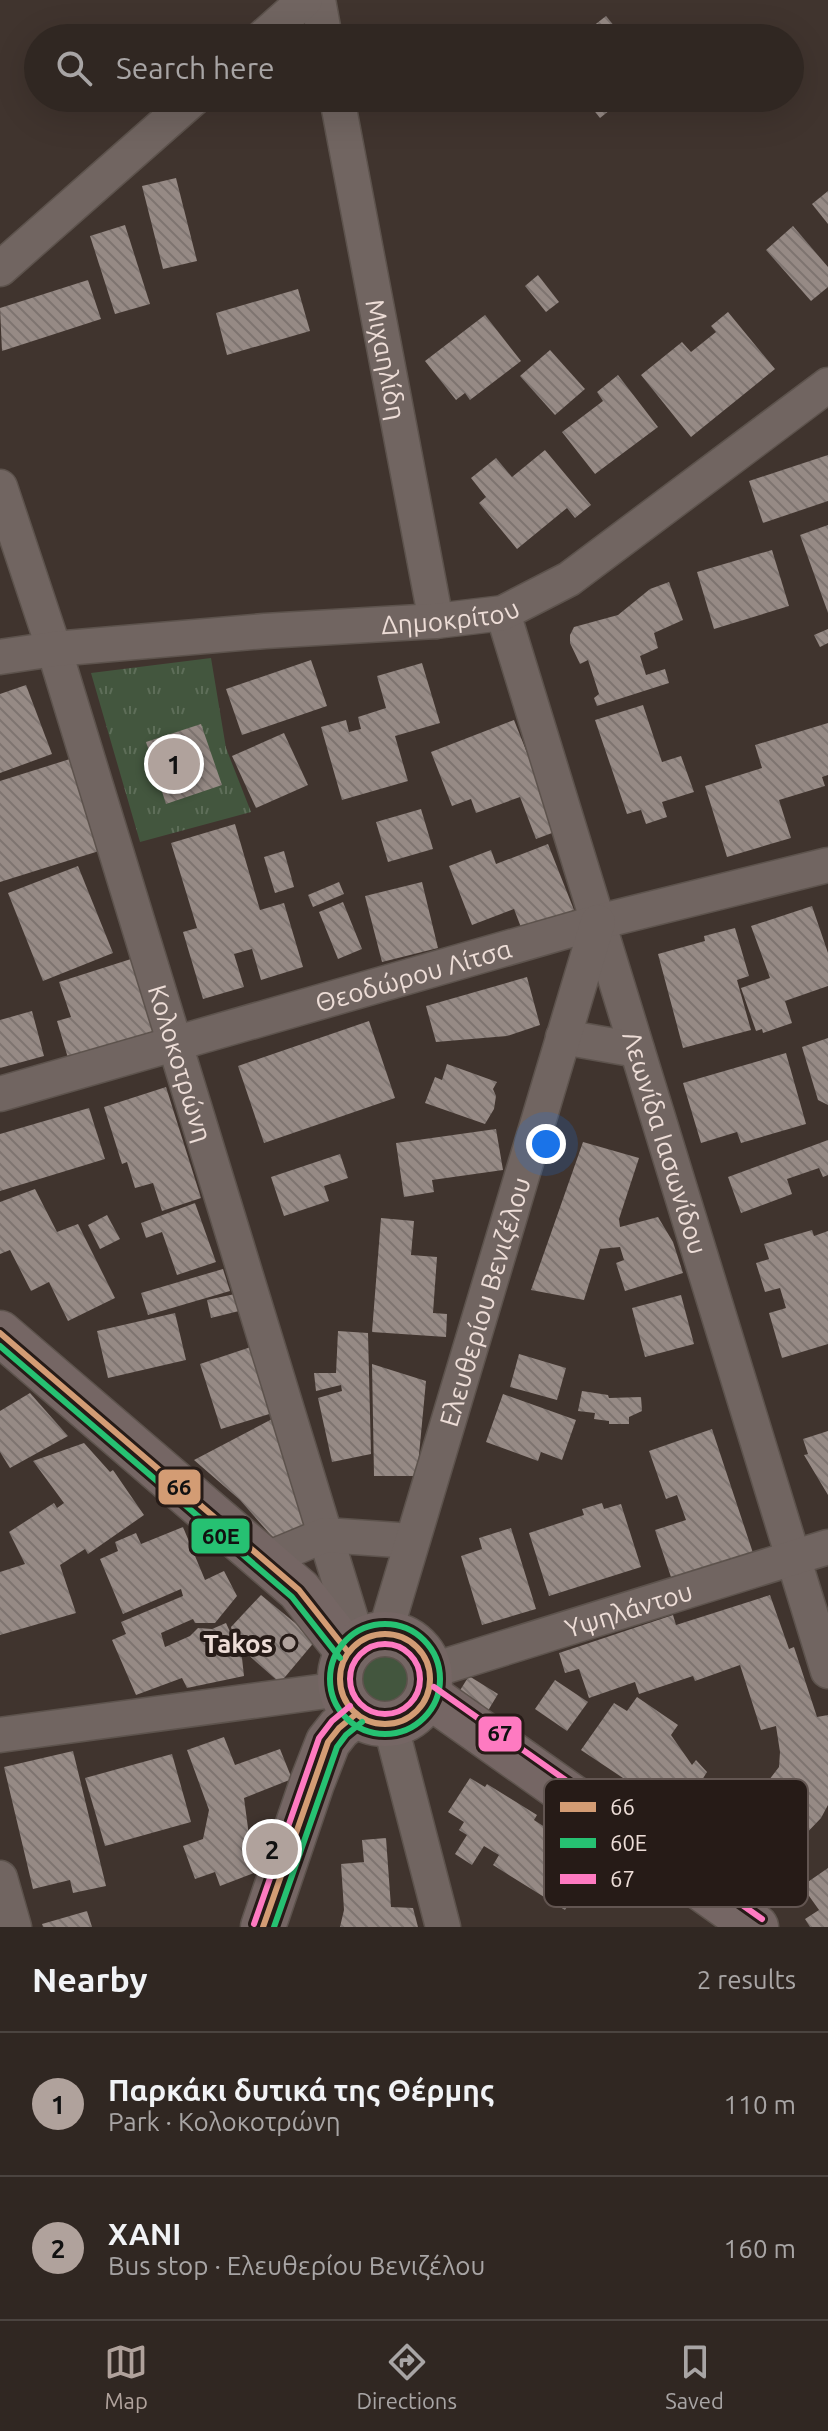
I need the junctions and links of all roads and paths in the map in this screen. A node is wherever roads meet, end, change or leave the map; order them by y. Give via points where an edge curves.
1 (305, 0) edge
2 (318, 0) edge
3 (278, 24) edge
4 (322, 24) edge
5 (178, 112) edge
6 (340, 112) edge
7 (0, 269) edge
8 (828, 385) edge
9 (0, 487) edge
10 (503, 613) junction
11 (436, 621) junction
12 (54, 649) junction
13 (0, 657) edge
14 (828, 865) edge
15 (598, 922) junction
16 (563, 1037) junction
17 (175, 1044) junction
18 (637, 1050) junction
19 (0, 1094) edge
20 (0, 1333) edge
21 (325, 1535) junction
22 (412, 1541) junction
23 (828, 1547) edge
24 (793, 1558) junction
25 (265, 1560) junction
26 (828, 1671) edge
27 (363, 1676) junction
28 (429, 1683) junction
29 (0, 1735) edge
30 (558, 1779) edge
31 (0, 1878) edge
32 (729, 1907) edge
33 (14, 1927) edge
34 (263, 1927) edge
35 (443, 1927) edge
36 (756, 1927) edge

1 - 3 street
2 - 4 street
5 - 7 street
6 - 11 street, Μιχαηλίδη
8 - 10 street, Δημοκρίτου via 569,579
9 - 12 street, Κολοκοτρώνη
10 - 11 street, Δημοκρίτου
10 - 15 street, Λεωνίδα Ιασωνίδου
11 - 12 street, Δημοκρίτου
12 - 13 street, Δημοκρίτου
12 - 17 street, Κολοκοτρώνη
14 - 15 street, Θεοδώρου Λίτσα
15 - 16 street, Ελευθερίου Βενιζέλου
15 - 17 street, Θεοδώρου Λίτσα
15 - 18 street, Λεωνίδα Ιασωνίδου
16 - 18 street
16 - 22 street, Ελευθερίου Βενιζέλου
17 - 19 street, Θεοδώρου Λίτσα
17 - 21 street, Κολοκοτρώνη
18 - 24 street, Λεωνίδα Ιασωνίδου
20 - 25 main road
21 - 22 street
21 - 25 street
21 - 27 street, Κολοκοτρώνη
22 - 27 street, Ελευθερίου Βενιζέλου
23 - 24 street, Υψηλάντου
24 - 26 street, Λεωνίδα Ιασωνίδου
24 - 28 street, Υψηλάντου
25 - 27 main road via 299,1590
27 - 28 main road via 402,1721 422,1705
27 - 28 main road via 405,1638 422,1652
27 - 29 street
27 - 34 main road, Ελευθερίου Βενιζέλου via 328,1742
27 - 35 street, Κολοκοτρώνη
28 - 30 main road
31 - 33 street
32 - 36 main road

